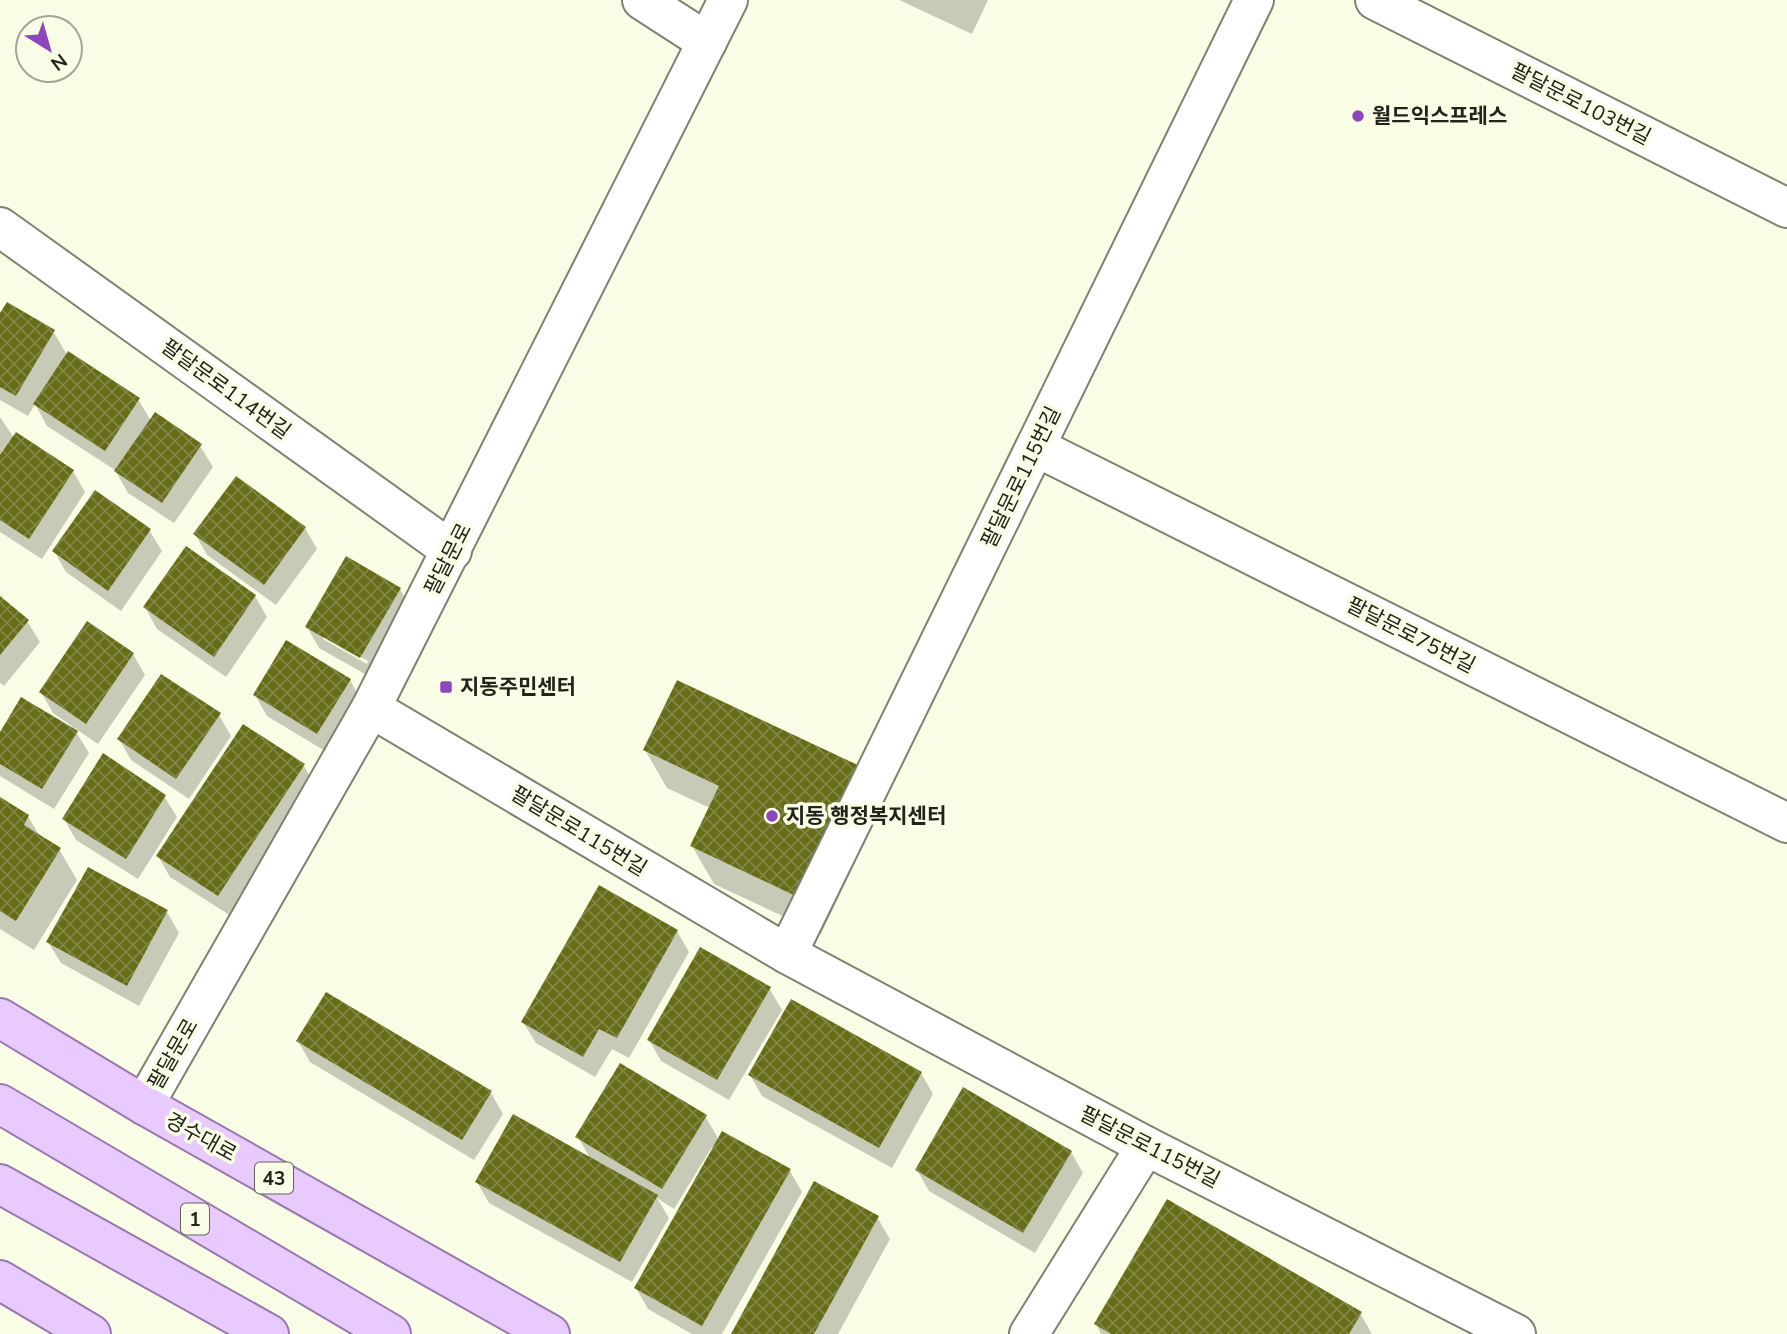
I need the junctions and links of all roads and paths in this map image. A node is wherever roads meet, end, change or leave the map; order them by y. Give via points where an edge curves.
1 (642, 0) edge
2 (728, 0) edge
3 (1254, 0) edge
4 (1375, 0) edge
5 (707, 42) junction
6 (1787, 208) edge
7 (0, 227) edge
8 (1036, 447) junction
9 (452, 551) junction
10 (371, 708) junction
11 (1787, 823) edge
12 (788, 954) junction
13 (0, 1018) edge
14 (0, 1104) edge
15 (144, 1105) junction
16 (1146, 1146) junction
17 (0, 1184) edge
18 (0, 1280) edge
19 (66, 1328) edge
20 (270, 1334) edge
21 (391, 1334) edge
22 (550, 1334) edge
23 (1029, 1334) edge
24 (1516, 1334) edge

1 - 5 street
2 - 5 street, 팔달문로
3 - 8 street, 팔달문로115번길
4 - 6 street, 팔달문로103번길
5 - 9 street, 팔달문로
7 - 9 street, 팔달문로114번길
8 - 11 street, 팔달문로75번길
8 - 12 street, 팔달문로115번길
9 - 10 street, 팔달문로
10 - 12 street, 팔달문로115번길
10 - 15 street, 팔달문로
12 - 16 street, 팔달문로115번길
13 - 15 main road, 경수대로 / 43
14 - 21 main road, 1
15 - 22 main road, 경수대로 / 43
16 - 23 street
16 - 24 street, 팔달문로115번길
17 - 20 main road
18 - 19 main road

